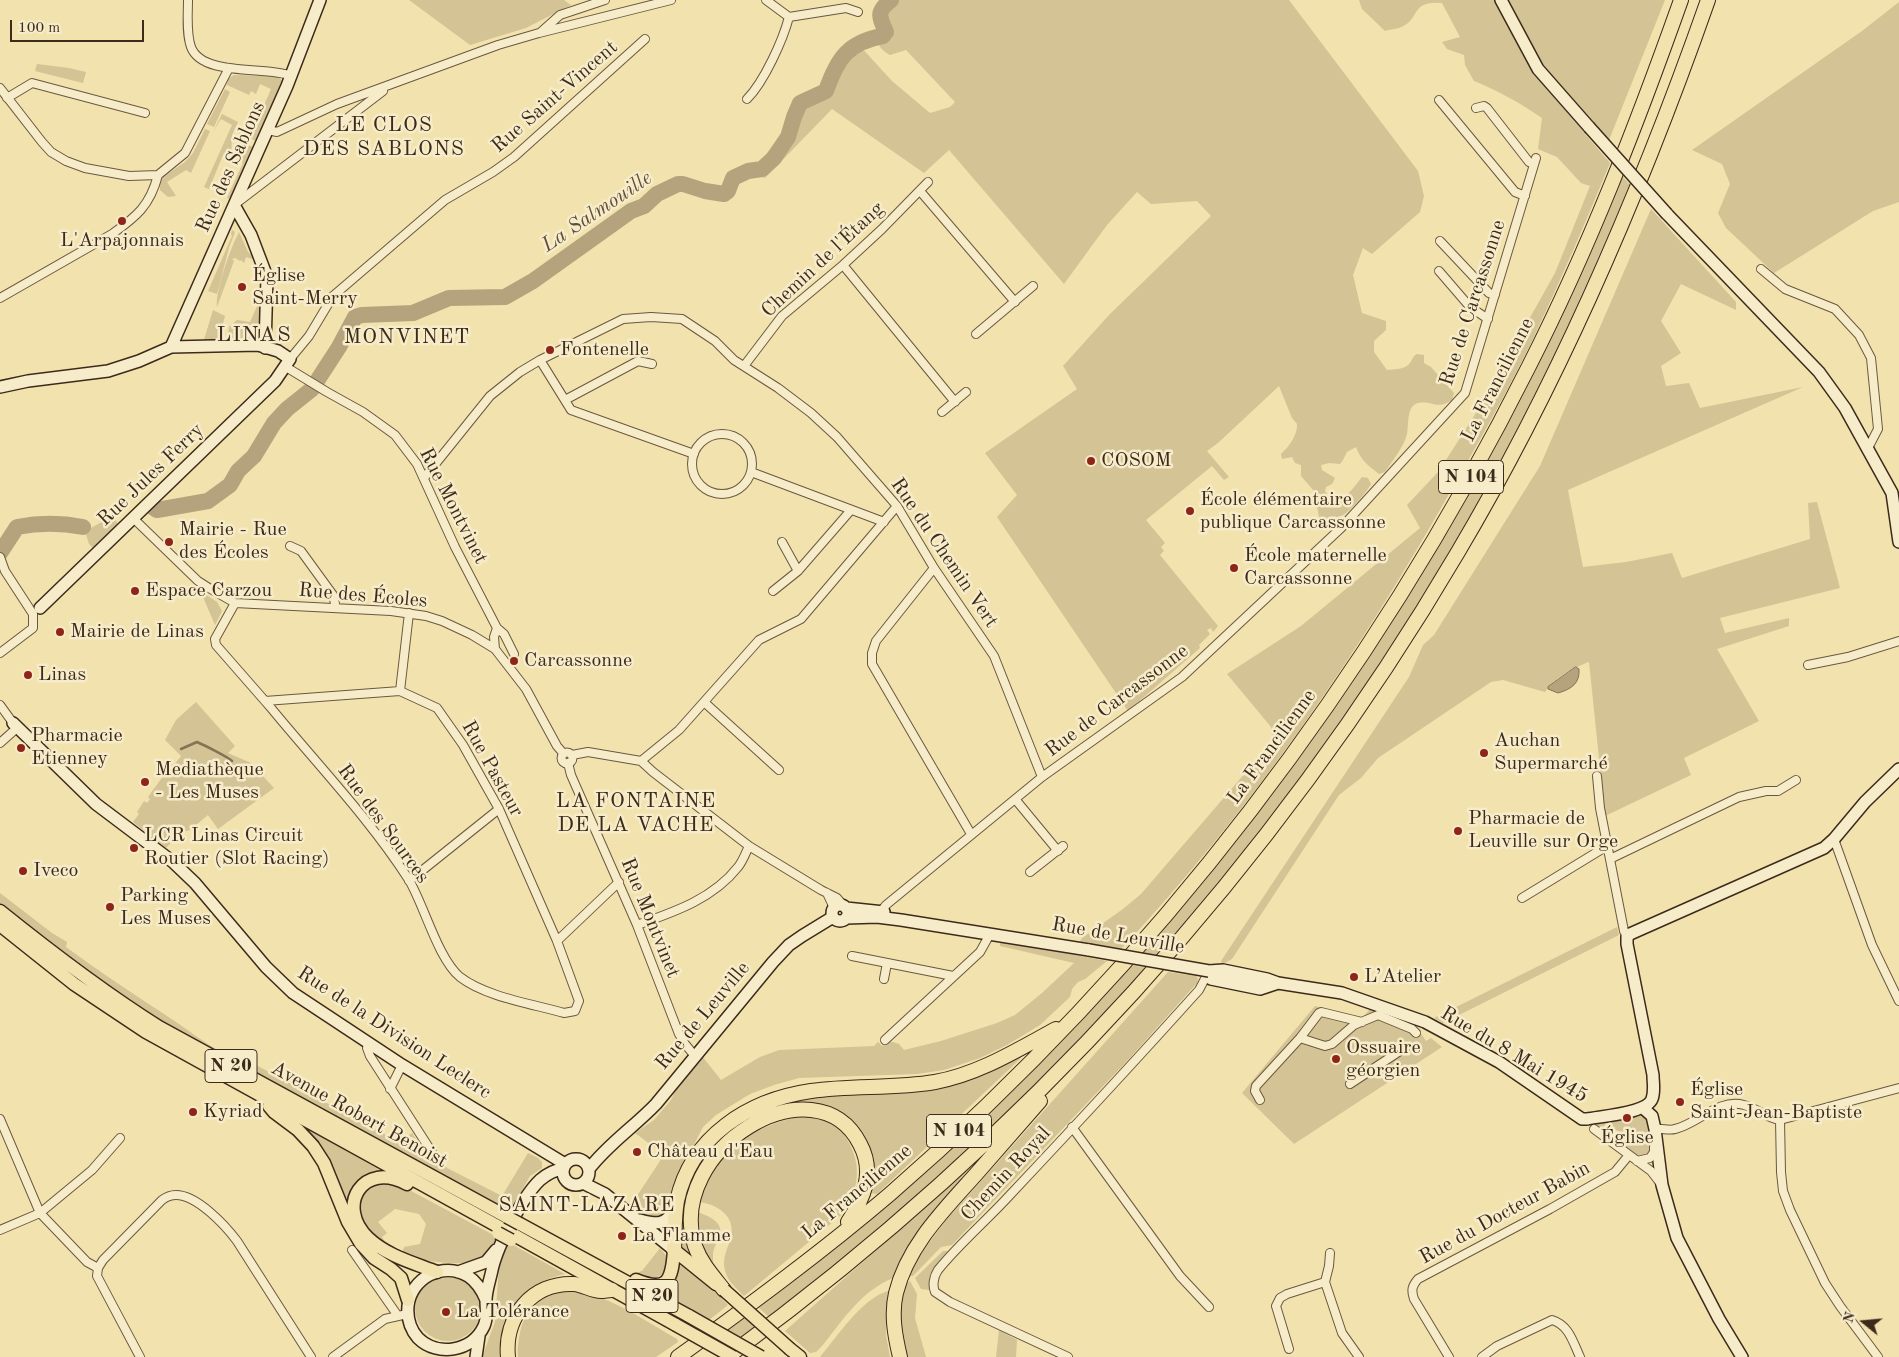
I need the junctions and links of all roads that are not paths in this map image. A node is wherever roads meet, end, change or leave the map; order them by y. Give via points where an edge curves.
1 (188, 0) edge
2 (320, 0) edge
3 (605, 0) edge
4 (671, 0) edge
5 (766, 0) edge
6 (1501, 0) edge
7 (1681, 0) edge
8 (1708, 0) edge
9 (858, 12) dead end
10 (789, 17) junction
11 (539, 33) junction
12 (645, 39) dead end
13 (229, 68) junction
14 (292, 76) junction
15 (389, 86) junction
16 (0, 88) edge
17 (7, 98) junction
18 (747, 99) dead end
19 (1439, 100) dead end
20 (1476, 108) dead end
21 (145, 113) dead end
22 (268, 130) junction
23 (158, 175) junction
24 (928, 182) dead end
25 (920, 191) junction
26 (1525, 196) junction
27 (234, 205) junction
28 (1440, 241) dead end
29 (843, 265) junction
30 (1761, 269) dead end
31 (1439, 271) dead end
32 (1034, 286) dead end
33 (1495, 295) junction
34 (0, 298) edge
35 (1015, 302) junction
36 (1488, 319) junction
37 (976, 334) dead end
38 (171, 347) junction
39 (265, 348) junction
40 (540, 360) junction
41 (288, 363) junction
42 (652, 364) dead end
43 (744, 366) junction
44 (0, 387) edge
45 (966, 392) dead end
46 (565, 400) junction
47 (955, 402) junction
48 (942, 412) dead end
49 (1867, 450) junction
50 (694, 454) junction
51 (751, 472) junction
52 (424, 478) junction
53 (1895, 492) edge
54 (1899, 505) edge
55 (897, 506) junction
56 (851, 510) junction
57 (133, 518) junction
58 (884, 522) junction
59 (782, 542) dead end
60 (1899, 542) edge
61 (290, 546) dead end
62 (0, 557) edge
63 (934, 568) junction
64 (798, 571) junction
65 (772, 591) dead end
66 (235, 602) junction
67 (336, 608) junction
68 (36, 611) junction
69 (409, 613) junction
70 (498, 628) junction
71 (1899, 641) edge
72 (495, 649) junction
73 (0, 653) edge
74 (514, 654) dead end
75 (1808, 665) dead end
76 (400, 691) junction
77 (265, 701) junction
78 (704, 702) junction
79 (0, 705) edge
80 (15, 725) junction
81 (0, 743) edge
82 (563, 753) junction
83 (572, 755) junction
84 (641, 760) junction
85 (568, 763) junction
86 (1899, 769) edge
87 (779, 770) dead end
88 (1597, 776) dead end
89 (1042, 777) junction
90 (1796, 780) dead end
91 (1015, 799) junction
92 (498, 809) junction
93 (971, 834) junction
94 (1834, 838) junction
95 (749, 846) junction
96 (1607, 846) junction
97 (1610, 859) junction
98 (1030, 872) dead end
99 (409, 881) junction
100 (619, 882) junction
101 (1522, 898) dead end
102 (0, 911) edge
103 (841, 911) junction
104 (880, 914) junction
105 (637, 924) junction
106 (0, 925) edge
107 (990, 934) junction
108 (1627, 937) junction
109 (557, 941) junction
110 (852, 956) dead end
111 (887, 963) junction
112 (1209, 971) junction
113 (954, 976) junction
114 (884, 979) dead end
115 (1899, 1001) edge
116 (575, 1011) joint
117 (1070, 1021) junction
118 (1362, 1022) junction
119 (1416, 1033) dead end
120 (1300, 1038) junction
121 (885, 1040) dead end
122 (369, 1043) junction
123 (1088, 1043) junction
124 (1406, 1047) dead end
125 (694, 1055) junction
126 (402, 1065) junction
127 (1350, 1084) dead end
128 (1899, 1088) edge
129 (390, 1089) junction
130 (264, 1098) junction
131 (1260, 1100) dead end
132 (1642, 1108) junction
133 (0, 1119) edge
134 (1780, 1120) junction
135 (1072, 1127) junction
136 (1594, 1129) dead end
137 (1655, 1129) junction
138 (120, 1138) dead end
139 (608, 1147) junction
140 (543, 1150) junction
141 (432, 1154) dead end
142 (1629, 1155) junction
143 (1638, 1161) junction
144 (569, 1166) junction
145 (587, 1176) junction
146 (544, 1177) junction
147 (1662, 1186) junction
148 (676, 1209) junction
149 (40, 1214) junction
150 (633, 1218) junction
151 (0, 1230) edge
152 (507, 1232) junction
153 (841, 1233) junction
154 (352, 1250) dead end
155 (674, 1250) junction
156 (1330, 1254) dead end
157 (98, 1268) junction
158 (437, 1272) junction
159 (458, 1272) junction
160 (1325, 1282) junction
161 (609, 1286) junction
162 (724, 1290) junction
163 (408, 1300) junction
164 (486, 1300) junction
165 (1208, 1307) dead end
166 (402, 1315) junction
167 (478, 1336) junction
168 (417, 1338) junction
169 (1289, 1349) dead end
170 (795, 1353) edge
171 (140, 1357) edge
172 (311, 1357) edge
173 (333, 1357) edge
174 (430, 1357) edge
175 (476, 1357) edge
176 (508, 1357) edge
177 (678, 1357) edge
178 (727, 1357) edge
179 (733, 1357) edge
180 (761, 1357) edge
181 (900, 1357) edge
182 (1068, 1357) edge
183 (1358, 1357) edge
184 (1449, 1357) edge
185 (1482, 1357) edge
186 (1580, 1357) edge
187 (1742, 1357) edge
188 (1878, 1357) edge

1 - 13 street via 191,47 202,59
2 - 14 street, Rue des Sablons
3 - 11 street via 560,15
4 - 11 street
5 - 10 street
6 - 49 street, bridge via 1538,69 1667,214 1819,372 1855,424
7 - 117 highway, La Francilienne / N 104 via 1630,139 1531,364 1437,537 1341,687 1271,784 1174,905
8 - 123 highway, N 104 via 1655,144 1588,301 1515,451 1456,556 1391,660 1292,801 1193,924
9 - 10 street via 846,8
10 - 18 street via 757,89
11 - 15 street
12 - 41 street, Rue Saint-Vincent via 514,157 445,200 333,296
13 - 14 street via 282,72
13 - 23 street via 185,153
14 - 22 street, Rue des Sablons
15 - 22 street via 337,104 278,132
15 - 27 street
16 - 17 street
17 - 21 street via 32,83
17 - 23 street via 51,152 66,161 84,168 129,176
19 - 26 street via 1515,192
20 - 26 street, Rue de Carcassonne via 1487,108 1529,162 1535,161
22 - 27 street, Rue des Sablons
23 - 34 street via 149,202 124,226
24 - 25 street, Chemin de l'Étang
25 - 29 street, Chemin de l'Étang
25 - 35 street
26 - 33 street, Rue de Carcassonne
27 - 38 street, Rue des Sablons
27 - 39 street via 251,235 267,277
28 - 33 street via 1488,293
29 - 43 street, Chemin de l'Étang via 782,316
29 - 47 street
30 - 49 street via 1785,289 1836,309 1859,335 1871,358 1878,429
31 - 36 street via 1470,307
32 - 35 street
33 - 36 street, Rue de Carcassonne
35 - 37 street
36 - 89 street, Rue de Carcassonne via 1465,393 1341,528 1182,677
38 - 39 street via 258,345
38 - 44 street via 108,371
39 - 41 street via 278,352
40 - 43 street, Rue du Chemin Vert via 623,319 650,317 682,319
40 - 46 street
40 - 52 street, Rue du Chemin Vert via 490,396
41 - 52 street, Rue Montvinet via 304,378 363,412 395,435
41 - 57 street, Rue Jules Ferry via 275,381
42 - 46 street via 638,361
43 - 55 street, Rue du Chemin Vert via 811,413 837,437
45 - 47 street
46 - 50 street via 571,410
47 - 48 street
49 - 53 street
50 - 51 street via 707,438 717,434 732,436 750,452
50 - 51 street via 694,472 698,481 713,492 722,494 740,488
51 - 56 street
52 - 70 street, Rue Montvinet via 455,547
53 - 54 street
53 - 60 street
55 - 58 street
55 - 63 street, Rue du Chemin Vert
56 - 58 street
56 - 64 street
57 - 66 street, Rue des Écoles via 198,580
57 - 68 street, Rue Jules Ferry
58 - 78 street via 801,619 759,640
59 - 64 street
61 - 67 street via 301,551 333,595
62 - 68 street via 5,571
63 - 89 street, Rue du Chemin Vert via 994,656
63 - 93 street via 876,641 872,664
64 - 65 street
66 - 67 street, Rue des Écoles
66 - 77 street, Rue des Sources via 215,639 216,645
67 - 69 street, Rue des Écoles
68 - 73 street via 33,628
69 - 72 street, Rue des Écoles via 442,621
69 - 76 street
70 - 72 street via 494,637
70 - 74 street, Rue Montvinet
71 - 75 street via 1848,658
72 - 82 street, Rue Montvinet via 518,677
76 - 77 street, Rue Pasteur
76 - 92 street, Rue Pasteur via 437,708 463,745
77 - 99 street, Rue des Sources via 365,821
78 - 84 street via 679,730
78 - 87 street
79 - 80 street, Rue de la Division Leclerc
80 - 81 street
80 - 122 street, Rue de la Division Leclerc via 96,804 173,862 195,883 266,967 293,992
82 - 83 street
82 - 85 street, Rue Montvinet via 562,760
83 - 84 street via 588,752
83 - 85 street
84 - 95 street
85 - 100 street, Rue Montvinet
86 - 94 street via 1864,802
88 - 96 street
89 - 91 street, Rue de Carcassonne
90 - 97 street via 1778,791 1766,790 1739,797
91 - 93 street, Rue de Carcassonne
91 - 98 street via 1060,849
92 - 99 street
92 - 109 street, Rue Pasteur
93 - 104 street, Rue de Carcassonne via 886,905
94 - 108 street via 1824,848
94 - 115 street via 1872,945
95 - 103 street via 837,898
95 - 105 street via 738,866 705,897
96 - 97 street
96 - 101 street
97 - 108 street
99 - 116 street, Rue des Sources via 446,958 459,976 482,990 564,1013
100 - 105 street, Rue Montvinet
100 - 109 street
102 - 152 main road, Avenue Robert Benoist / N 20 via 80,974 159,1027
103 - 104 street, Rue de Leuville
103 - 125 street, Rue de Leuville via 789,945
104 - 107 street, Rue de Leuville via 894,914 901,920
105 - 125 street, Rue Montvinet via 680,1034
106 - 130 main road, Avenue Robert Benoist / N 20 via 110,1010
107 - 112 street, Rue de Leuville, bridge
107 - 113 street via 980,952
108 - 132 street via 1653,1075 1652,1100
109 - 116 street, Rue Pasteur via 579,1001
110 - 111 street
111 - 113 street
111 - 114 street
112 - 132 street, Rue du 8 Mai 1945 via 1223,970 1342,993 1425,1022 1499,1062 1576,1117 1587,1119
112 - 135 street, Chemin Royal via 1199,990
113 - 121 street
117 - 148 highway via 993,1063 964,1074 913,1085 812,1091 768,1100 749,1109 708,1140 689,1168
117 - 153 highway, La Francilienne / N 104 via 963,1127
118 - 119 street via 1378,1015
118 - 120 street via 1325,1046
118 - 120 street via 1321,1012
120 - 131 street via 1256,1086 1254,1091
122 - 126 street, Rue de la Division Leclerc
122 - 129 street via 370,1056
123 - 178 highway, N 104 via 976,1153 914,1208
123 - 181 highway via 938,1217 911,1256 900,1279 895,1302 895,1335
124 - 127 street
125 - 139 street, Rue de Leuville via 641,1119
126 - 129 street
126 - 140 street, Rue de la Division Leclerc
128 - 134 street
129 - 141 street
130 - 152 main road, Avenue Robert Benoist / N 20
130 - 163 main road via 274,1112 313,1146 331,1177 348,1222 374,1258 402,1278
132 - 137 street via 1652,1116
133 - 149 street
134 - 137 street via 1744,1105 1726,1104 1673,1130
134 - 188 street via 1783,1191 1790,1210 1825,1283
135 - 165 street via 1180,1276
135 - 182 street, Chemin Royal via 937,1272 934,1284 938,1295 950,1302
136 - 142 street, Rue du 8 Mai 1945
137 - 143 street via 1652,1156
137 - 147 street
138 - 149 street via 92,1170
139 - 144 street, Rue de Leuville
139 - 145 street, Rue de Leuville
140 - 144 street, Rue de la Division Leclerc
140 - 146 street via 548,1159
142 - 143 street, Rue du 8 Mai 1945
142 - 184 street, Rue du Docteur Babin via 1614,1172 1418,1279 1413,1285 1414,1299
143 - 147 street, Rue du 8 Mai 1945
144 - 145 street via 585,1162
144 - 145 street, Rue de Leuville via 575,1185
144 - 146 street, Rue de Leuville via 556,1176
145 - 150 street
146 - 152 street via 532,1190
147 - 187 street via 1677,1238
148 - 150 street via 660,1224
148 - 155 highway
149 - 151 street
149 - 157 street via 87,1262
150 - 155 street
152 - 158 main road via 401,1181 379,1177 361,1187 355,1198 354,1210 358,1225 368,1238 397,1257
152 - 159 street via 486,1262
152 - 161 main road
152 - 161 main road, Avenue Robert Benoist / N 20
152 - 164 street via 492,1268
153 - 162 highway via 858,1207 868,1177 865,1155 852,1131 834,1117 812,1110 784,1113 756,1123 727,1143 711,1161 698,1182 692,1205 692,1231 697,1251
153 - 177 highway, La Francilienne / N 104
154 - 166 street
155 - 161 main road via 671,1273 662,1284 650,1286 630,1277
155 - 162 main road
156 - 160 street
157 - 171 street via 98,1276
157 - 172 street via 162,1200 176,1194 185,1196 226,1226
158 - 159 street
158 - 163 street via 419,1282
159 - 164 street via 476,1282
160 - 169 street via 1280,1298 1276,1306
160 - 183 street via 1342,1333
161 - 176 highway via 564,1284 534,1295 520,1308 513,1321 507,1340
161 - 179 main road, Avenue Robert Benoist / N 20, bridge
161 - 180 main road, Avenue Robert Benoist / N 20, bridge via 688,1316
162 - 170 main road, bridge
163 - 166 street
164 - 167 street via 485,1325
166 - 168 street
166 - 173 street via 385,1319
167 - 168 street via 465,1346 448,1351 437,1350
167 - 175 street
168 - 174 street
185 - 186 street via 1497,1346 1552,1320 1567,1328

